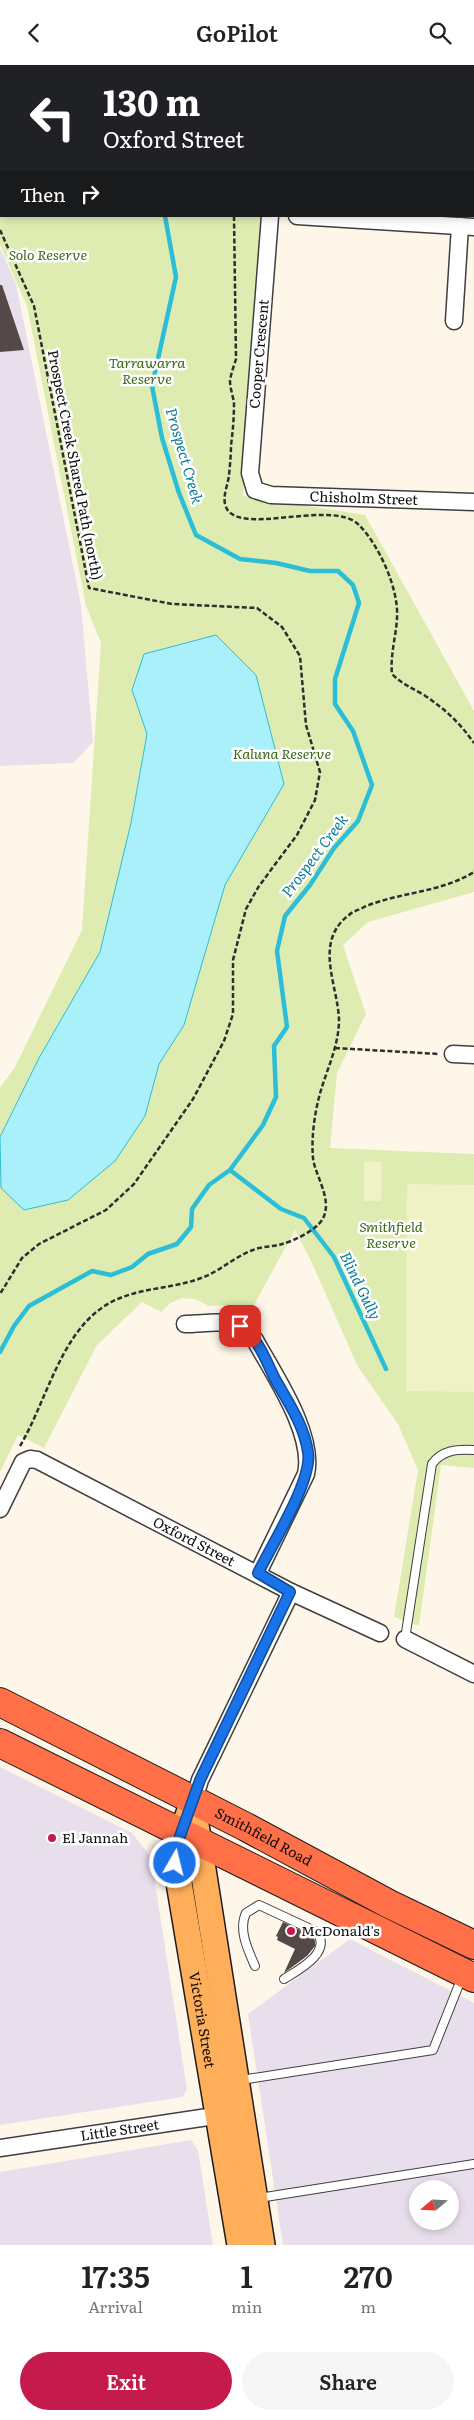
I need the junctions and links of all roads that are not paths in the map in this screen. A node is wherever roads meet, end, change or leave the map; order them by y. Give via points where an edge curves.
1 (270, 217) edge
2 (315, 217) edge
3 (467, 226) edge
4 (454, 321) dead end
5 (255, 490) joint
6 (474, 503) edge
7 (453, 1054) road end
8 (474, 1055) edge
9 (185, 1324) dead end
10 (474, 1450) edge
11 (0, 1509) edge
12 (258, 1573) junction
13 (290, 1592) junction
14 (380, 1633) dead end
15 (405, 1639) joint
16 (474, 1674) edge
17 (0, 1701) edge
18 (0, 1743) edge
19 (194, 1800) junction
20 (189, 1838) junction
21 (474, 1945) edge
22 (255, 1965) dead end
23 (469, 1975) edge
24 (284, 1979) dead end
25 (235, 2081) junction
26 (229, 2113) junction
27 (0, 2148) edge
28 (474, 2164) edge
29 (244, 2200) junction
30 (240, 2245) edge
31 (262, 2245) edge

1 - 5 street, Cooper Crescent via 250,473
2 - 3 street
3 - 4 street
5 - 6 street, Chisholm Street via 271,495
7 - 8 street
9 - 12 street via 229,1322 246,1329 255,1340 304,1435 309,1459 306,1473
10 - 15 lane via 439,1455 432,1464
11 - 12 street, Oxford Street via 23,1462 37,1460
12 - 13 street, Oxford Street
13 - 14 street, Oxford Street
13 - 19 street, Victoria Street via 200,1780
15 - 16 street
17 - 19 highway, Smithfield Road
18 - 20 highway
19 - 20 main road, Victoria Street
19 - 21 highway, Smithfield Road via 389,1904
20 - 23 highway
20 - 25 main road, Victoria Street
20 - 26 main road, Victoria Street via 174,1853
22 - 24 lane via 245,1941 243,1924 246,1913 259,1905 317,1932 320,1937 314,1958
23 - 25 lane via 433,2050
25 - 26 main road, Victoria Street
26 - 27 street, Little Street
26 - 29 main road, Victoria Street
28 - 29 lane
29 - 30 main road, Victoria Street
29 - 31 main road, Victoria Street

